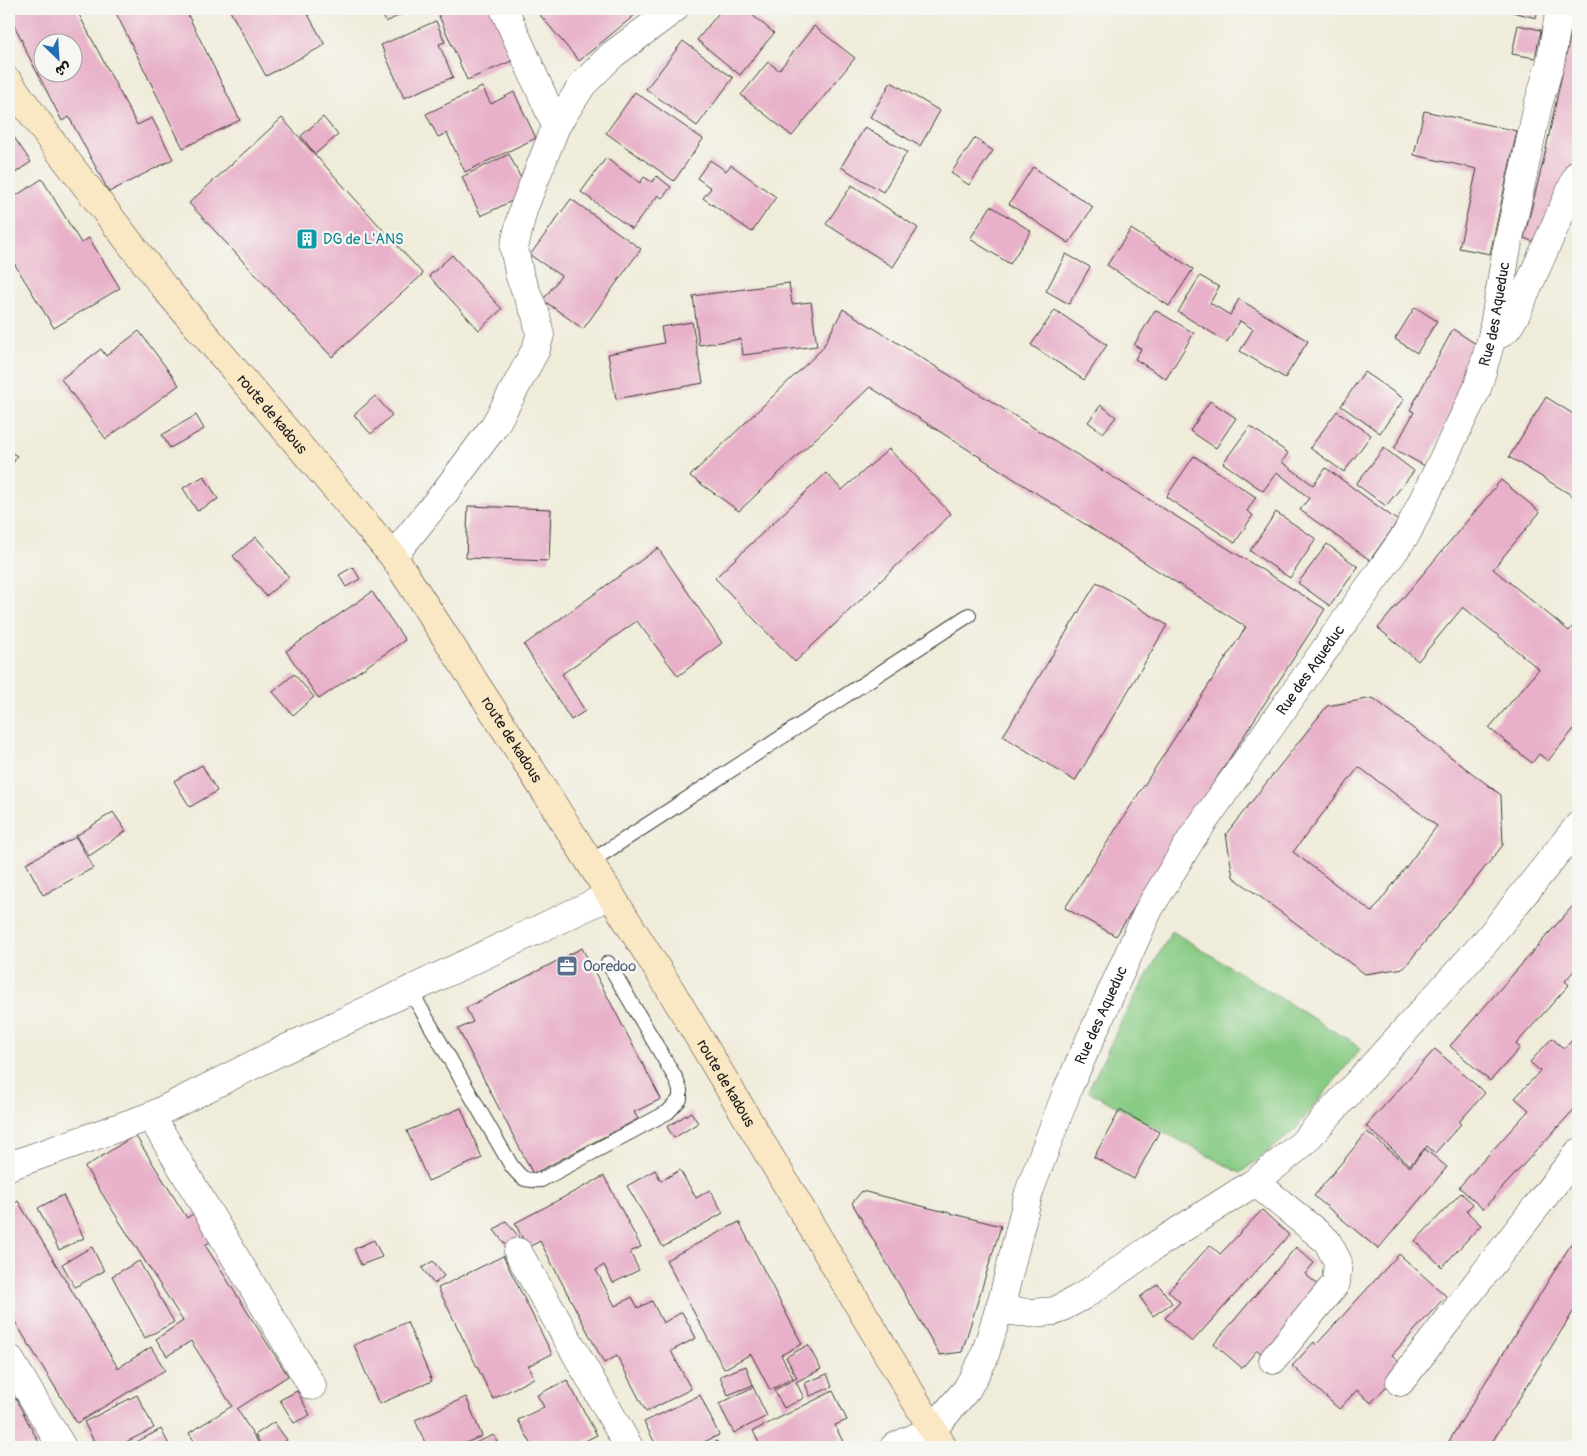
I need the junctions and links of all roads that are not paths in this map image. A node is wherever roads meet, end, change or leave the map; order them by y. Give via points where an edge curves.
1 (504, 9) edge
2 (674, 9) edge
3 (1560, 9) edge
4 (9, 82) edge
5 (556, 126) junction
6 (1578, 174) edge
7 (1492, 337) junction
8 (393, 556) junction
9 (969, 615) dead end
10 (1578, 826) edge
11 (590, 862) junction
12 (611, 895) junction
13 (608, 963) dead end
14 (410, 990) junction
15 (151, 1116) junction
16 (1578, 1153) edge
17 (9, 1166) edge
18 (1255, 1182) junction
19 (518, 1252) dead end
20 (999, 1310) junction
21 (9, 1358) edge
22 (1273, 1360) dead end
23 (1400, 1382) dead end
24 (312, 1386) dead end
25 (937, 1439) edge
26 (62, 1447) edge
27 (629, 1447) edge
28 (894, 1447) edge

1 - 5 street
2 - 5 street via 612,55 583,84
3 - 7 street, Rue des Aqueduc via 1506,253
4 - 8 main road, route de kadous via 164,288
5 - 8 street via 523,210 514,248 520,277 536,315 540,335 536,349 495,425
6 - 7 street via 1516,314 1501,335
7 - 20 street, Rue des Aqueduc via 1477,389 1407,533 1192,838 1149,909 1069,1086 1029,1192
8 - 11 main road, route de kadous
9 - 11 lane
10 - 18 street via 1488,940 1373,1067 1302,1144
11 - 12 main road, route de kadous
12 - 14 street
12 - 25 main road, route de kadous
13 - 14 lane via 676,1078 680,1099 668,1112 540,1180 527,1181 511,1165
14 - 15 street
15 - 17 street
15 - 24 street
16 - 23 street
18 - 20 street via 1083,1296 1054,1311
18 - 22 street via 1327,1240 1338,1262 1336,1282
19 - 27 street
20 - 25 street, Rue des Aqueduc via 984,1358
21 - 26 street
25 - 28 street

